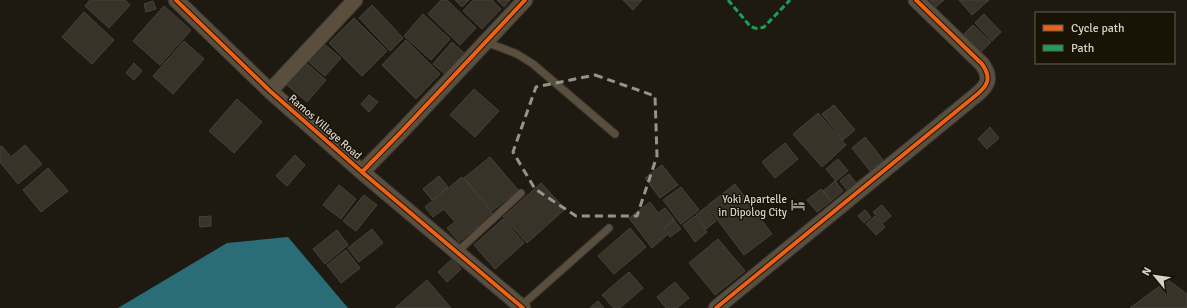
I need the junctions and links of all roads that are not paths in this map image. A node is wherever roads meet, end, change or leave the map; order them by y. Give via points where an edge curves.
1 (176, 0) edge
2 (355, 0) edge
3 (525, 0) edge
4 (916, 0) edge
5 (484, 42) junction
6 (270, 92) junction
7 (615, 134) dead end
8 (362, 172) junction
9 (521, 193) dead end
10 (609, 228) dead end
11 (457, 252) junction
12 (522, 307) edge
13 (716, 308) edge

1 - 6 street, Ramos Village Road
2 - 6 street
3 - 5 street
4 - 13 street via 982,64 987,71 986,84 979,93
5 - 7 lane via 517,54 533,64
5 - 8 street
6 - 8 street, Ramos Village Road
8 - 11 street, Ramos Village Road
9 - 11 lane
10 - 12 lane
11 - 12 street, Ramos Village Road

